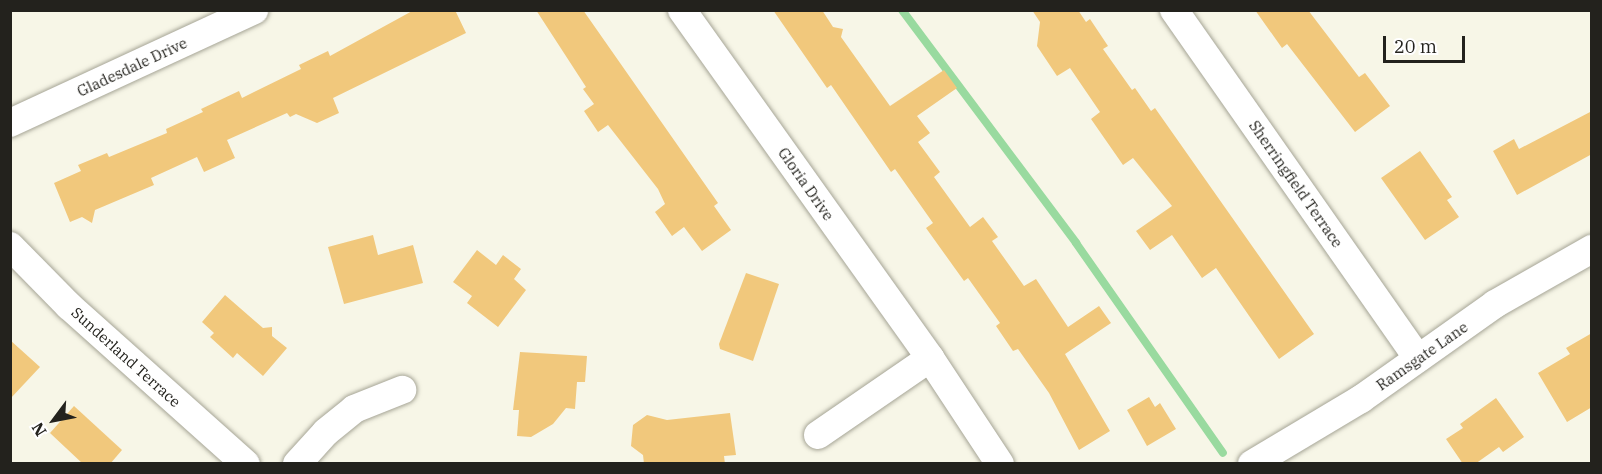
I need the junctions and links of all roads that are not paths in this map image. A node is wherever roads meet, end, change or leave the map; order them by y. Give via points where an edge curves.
1 (254, 10) edge
2 (682, 10) edge
3 (1174, 10) edge
4 (10, 123) edge
5 (10, 246) edge
6 (1592, 249) edge
7 (930, 358) junction
8 (1418, 358) junction
9 (402, 390) dead end
10 (818, 435) dead end
11 (246, 464) edge
12 (297, 464) edge
13 (1000, 464) edge
14 (1252, 464) edge

1 - 4 street, Gladesdale Drive
2 - 7 street, Gloria Drive
3 - 8 street, Sherringfield Terrace
5 - 11 street, Sunderland Terrace via 69,306
6 - 8 street, Ramsgate Lane via 1495,304
7 - 10 street
7 - 13 street, Gloria Drive
8 - 14 street, Ramsgate Lane via 1361,399
9 - 12 street via 354,410 326,432

